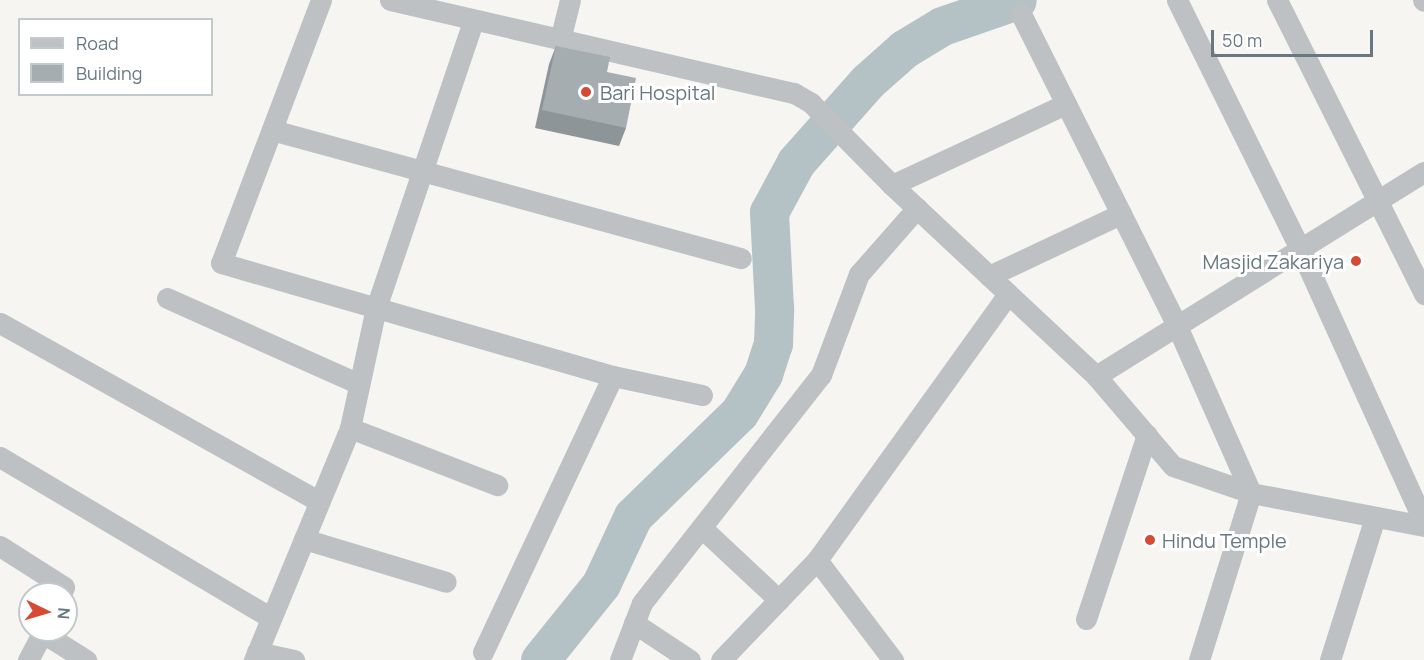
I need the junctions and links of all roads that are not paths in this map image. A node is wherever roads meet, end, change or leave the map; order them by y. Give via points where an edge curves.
1 (321, 0) edge
2 (390, 0) edge
3 (570, 0) edge
4 (1177, 0) edge
5 (1277, 0) edge
6 (1021, 14) dead end
7 (472, 21) junction
8 (560, 40) junction
9 (1066, 104) junction
10 (272, 130) junction
11 (420, 170) junction
12 (1424, 172) edge
13 (892, 185) junction
14 (1378, 201) junction
15 (916, 208) junction
16 (1121, 214) junction
17 (1300, 249) junction
18 (741, 258) dead end
19 (989, 276) junction
20 (1008, 294) junction
21 (1424, 294) edge
22 (167, 298) dead end
23 (376, 308) junction
24 (0, 323) edge
25 (1177, 326) junction
26 (613, 376) junction
27 (1096, 376) junction
28 (359, 384) junction
29 (702, 395) dead end
30 (350, 428) junction
31 (1147, 435) junction
32 (0, 457) edge
33 (497, 485) dead end
34 (1251, 493) junction
35 (319, 501) junction
36 (1375, 517) junction
37 (1424, 524) edge
38 (703, 529) junction
39 (304, 539) junction
40 (0, 546) edge
41 (817, 560) junction
42 (56, 582) edge
43 (446, 582) dead end
44 (779, 600) junction
45 (271, 618) junction
46 (1086, 619) dead end
47 (634, 623) junction
48 (38, 642) edge
49 (58, 642) edge
50 (483, 651) dead end
51 (256, 656) edge
52 (28, 660) edge
53 (86, 660) edge
54 (294, 660) edge
55 (620, 660) edge
56 (690, 660) edge
57 (721, 660) edge
58 (893, 660) edge
59 (1199, 660) edge
60 (1330, 660) edge

1 - 10 street
2 - 7 street
3 - 8 street
4 - 17 street
5 - 14 street
6 - 9 street
7 - 8 street
7 - 11 street
8 - 13 street via 794,93 811,103
9 - 13 street
9 - 16 street
10 - 11 street
10 - 23 street via 221,263
11 - 18 street
11 - 23 street
12 - 14 street
13 - 15 street
14 - 17 street
14 - 21 street
15 - 19 street
15 - 38 street via 855,283 821,375
16 - 19 street
16 - 25 street
17 - 25 street
17 - 37 street
19 - 20 street
20 - 27 street
20 - 41 street via 957,371 898,443
22 - 28 street
23 - 26 street
23 - 28 street
24 - 35 street
25 - 27 street
25 - 34 street
26 - 29 street
26 - 50 street
27 - 31 street
28 - 30 street
30 - 33 street
30 - 35 street
31 - 34 street via 1173,466
31 - 46 street
32 - 45 street
34 - 36 street
34 - 59 street
35 - 39 street
36 - 37 street
36 - 60 street
38 - 44 street
38 - 47 street via 642,603
39 - 43 street
39 - 45 street
40 - 42 street
41 - 44 street
41 - 58 street
44 - 57 street
45 - 51 street
47 - 55 street
47 - 56 street
48 - 52 street
49 - 53 street
51 - 54 street

